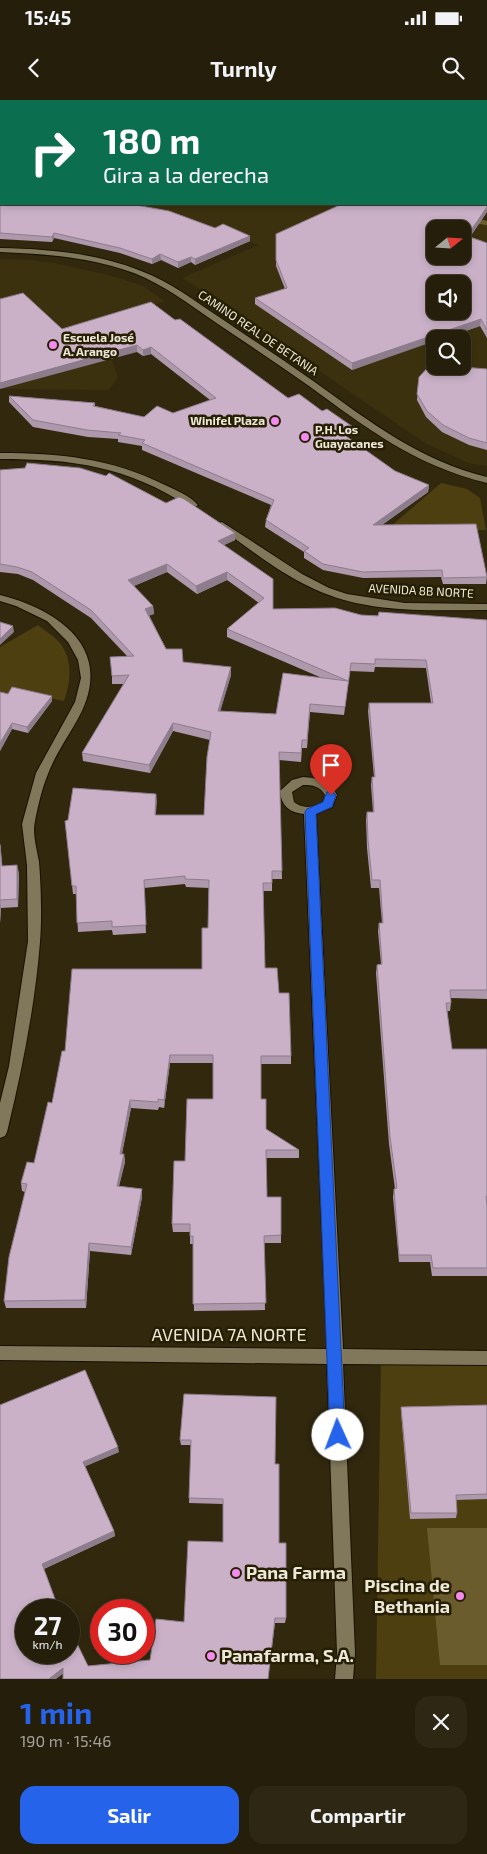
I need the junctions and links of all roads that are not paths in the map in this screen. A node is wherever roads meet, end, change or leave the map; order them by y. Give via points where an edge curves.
1 (0, 250) edge
2 (0, 456) edge
3 (487, 480) edge
4 (201, 511) edge
5 (216, 522) edge
6 (0, 598) edge
7 (487, 607) edge
8 (310, 812) dead end
9 (0, 1132) edge
10 (0, 1353) edge
11 (335, 1356) junction
12 (487, 1358) edge
13 (344, 1679) edge

1 - 3 street, CAMINO REAL DE BETANIA via 46,252 110,263 162,284 286,366 366,425 412,453 446,469
2 - 4 street via 82,460 132,474 186,500
5 - 7 street, AVENIDA 8B NORTE via 286,569 326,590 368,602
6 - 9 street via 51,619 73,641 83,660 86,678 81,702 42,773 28,824 33,865 34,941 16,1066
8 - 11 street
10 - 11 street, AVENIDA 7A NORTE
11 - 12 street, AVENIDA 7A NORTE
11 - 13 street via 346,1653

